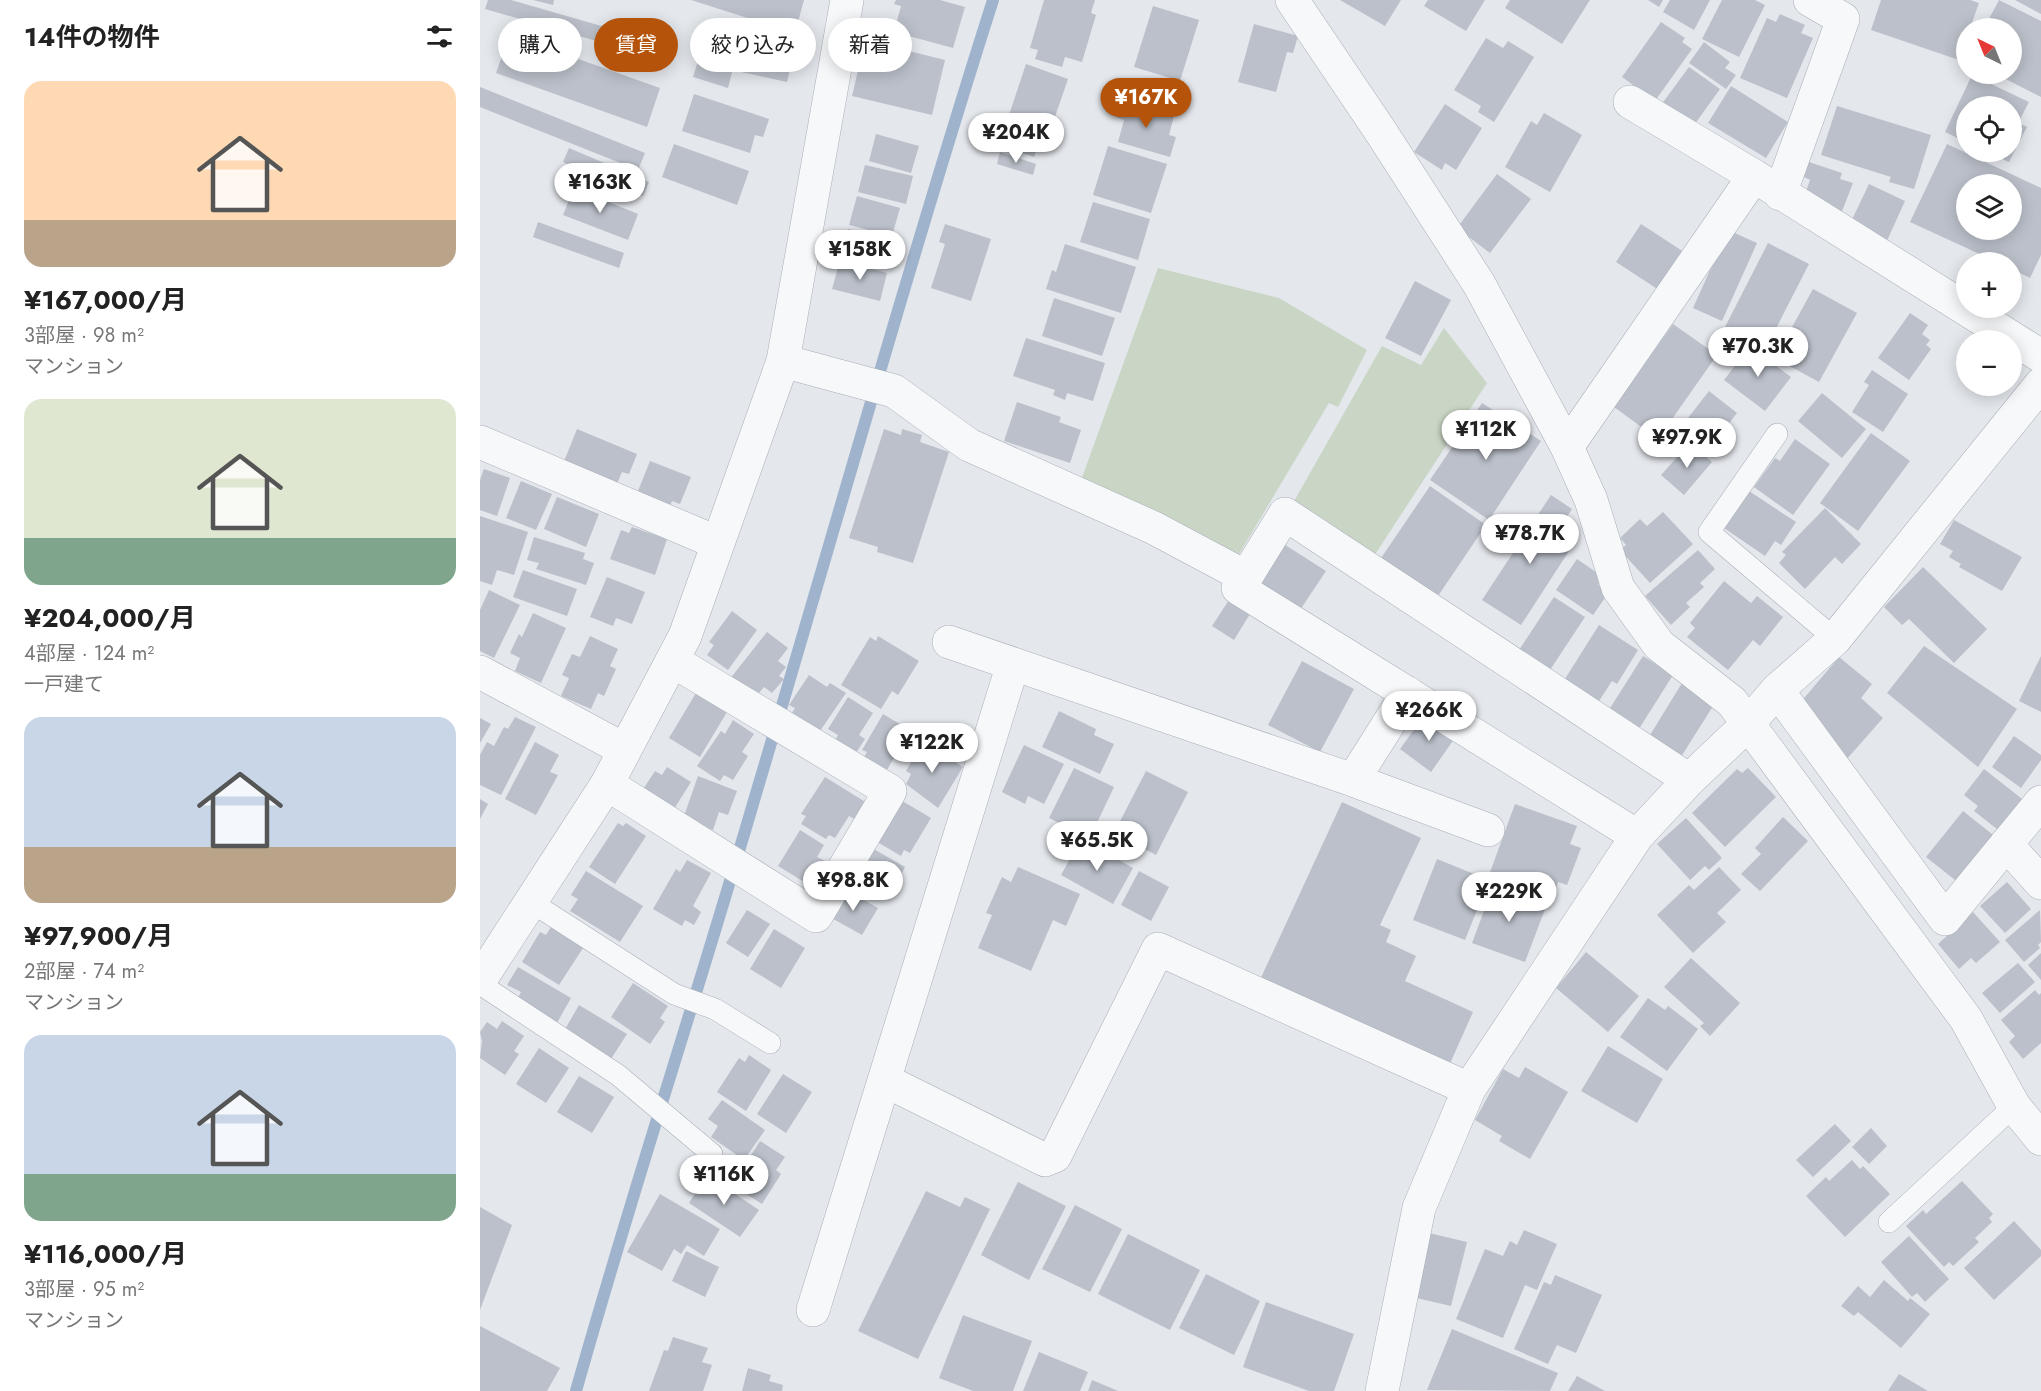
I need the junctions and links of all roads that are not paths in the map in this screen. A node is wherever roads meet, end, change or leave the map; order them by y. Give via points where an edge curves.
1 (847, 0) edge
2 (1292, 0) edge
3 (1810, 0) edge
4 (1630, 102) dead end
5 (1767, 185) junction
6 (2041, 356) edge
7 (783, 361) junction
8 (2041, 384) edge
9 (1777, 434) dead end
10 (480, 442) edge
11 (1567, 447) junction
12 (718, 543) junction
13 (1246, 578) junction
14 (1835, 639) junction
15 (949, 642) dead end
16 (673, 661) junction
17 (1013, 664) junction
18 (480, 672) edge
19 (1777, 690) junction
20 (1408, 693) junction
21 (1747, 725) junction
22 (625, 750) junction
23 (1353, 780) junction
24 (1689, 780) junction
25 (607, 784) junction
26 (2041, 802) edge
27 (1488, 830) dead end
28 (1637, 836) junction
29 (2006, 844) junction
30 (2041, 883) edge
31 (531, 902) junction
32 (480, 982) edge
33 (770, 1043) dead end
34 (884, 1080) junction
35 (1469, 1089) junction
36 (2014, 1106) junction
37 (2041, 1139) edge
38 (712, 1154) dead end
39 (1889, 1222) dead end
40 (813, 1310) dead end
41 (1382, 1391) edge

1 - 7 street
2 - 11 street via 1479,284
3 - 5 street via 1843,18
4 - 5 street
5 - 6 street
5 - 11 street
7 - 12 street
7 - 13 street via 894,391 969,444 1154,528
8 - 14 street
9 - 14 lane via 1709,532
10 - 12 street
11 - 21 street via 1591,500 1618,588 1659,645 1732,702
12 - 16 street
13 - 20 street via 1238,588
13 - 24 street via 1285,514
14 - 19 street
15 - 17 street
16 - 22 street
16 - 25 street via 890,791 816,916
17 - 23 street
17 - 34 street
18 - 22 street
19 - 21 street
19 - 29 street via 1946,919
20 - 23 street
20 - 28 street
21 - 24 street
21 - 36 street via 1966,1019
22 - 25 street
23 - 27 street
24 - 28 street
25 - 31 street
26 - 29 street
28 - 35 street
29 - 30 street
31 - 32 street
31 - 33 lane via 674,994 716,1009
32 - 38 lane via 618,1075
34 - 35 street via 1045,1160 1055,1156 1158,949
34 - 40 street
35 - 41 street via 1419,1208
36 - 37 street
36 - 39 lane

